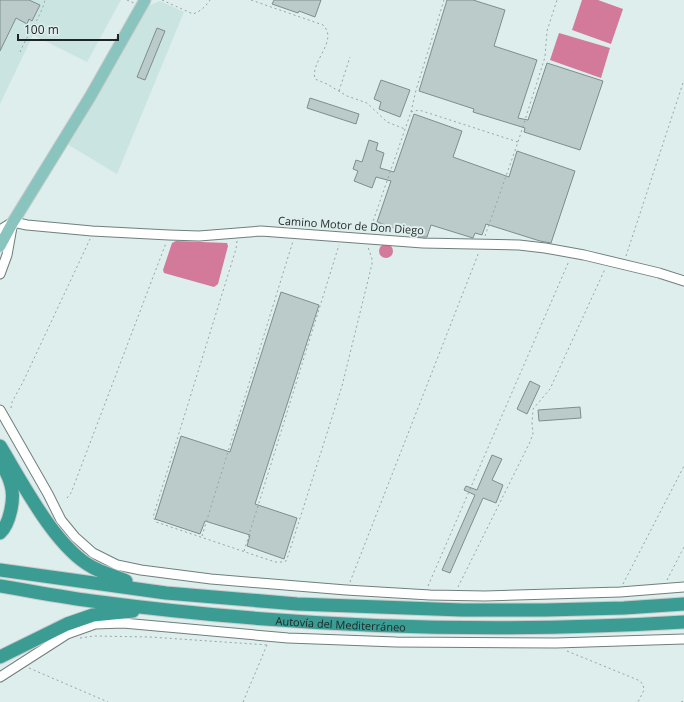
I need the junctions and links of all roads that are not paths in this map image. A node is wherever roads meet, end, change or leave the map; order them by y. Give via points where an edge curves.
1 (145, 0) edge
2 (13, 222) junction
3 (0, 230) edge
4 (0, 247) edge
5 (0, 274) edge
6 (684, 281) edge
7 (0, 410) edge
8 (0, 446) edge
9 (0, 463) edge
10 (0, 533) edge
11 (0, 563) edge
12 (0, 570) edge
13 (126, 581) junction
14 (0, 586) edge
15 (684, 587) edge
16 (684, 604) edge
17 (363, 607) junction
18 (161, 609) junction
19 (684, 622) edge
20 (684, 639) edge
21 (0, 657) edge
22 (0, 677) edge

1 - 2 main road via 90,97
2 - 3 street
2 - 4 main road
2 - 5 street via 7,255
2 - 6 street, Camino Motor de Don Diego via 92,231 169,235 198,236 261,231 423,243 519,245 573,253 659,272
7 - 15 street via 61,520 75,538 93,552 117,565 203,578 428,595 620,592
8 - 13 highway via 61,540 92,567
9 - 10 highway via 12,487 11,514
11 - 13 highway
12 - 17 highway, Autovía del Mediterráneo via 166,593
13 - 17 highway
14 - 18 highway, Autovía del Mediterráneo
16 - 17 highway, Autovía del Mediterráneo via 545,610
18 - 19 highway, Autovía del Mediterráneo via 254,618 402,627 564,627
18 - 21 highway via 93,615 66,624
20 - 22 street via 556,643 396,642 288,638 123,623 96,624 67,634

